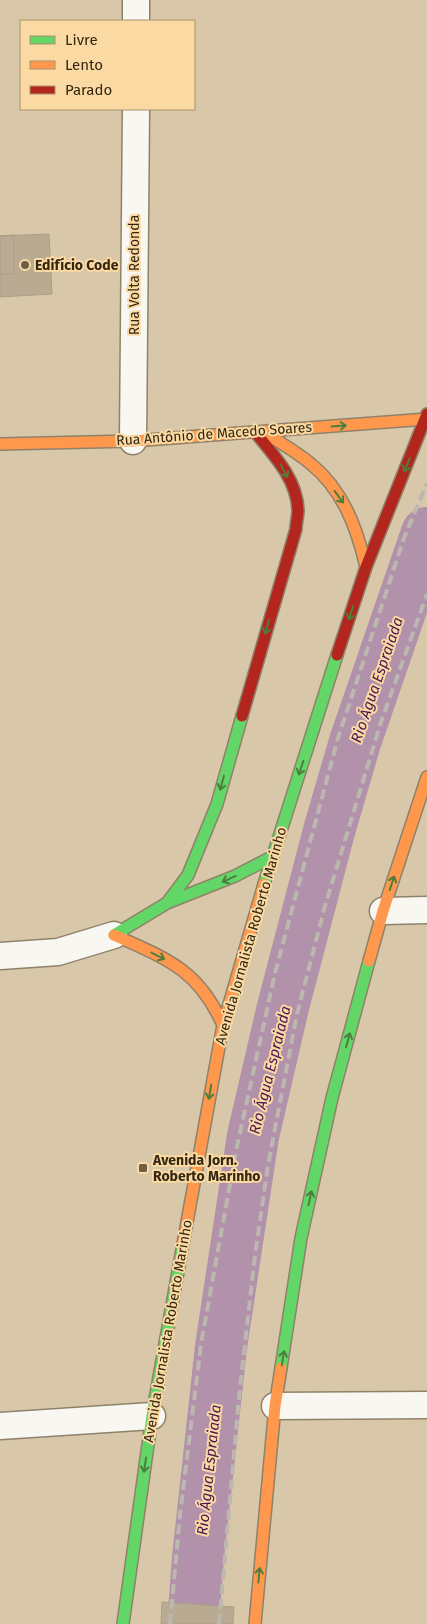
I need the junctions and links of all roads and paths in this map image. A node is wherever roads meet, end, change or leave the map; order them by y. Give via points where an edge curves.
1 (136, 0) edge
2 (136, 20) edge
3 (136, 110) edge
4 (426, 418) edge
5 (259, 432) junction
6 (133, 441) junction
7 (0, 444) edge
8 (366, 567) junction
9 (427, 777) edge
10 (272, 857) junction
11 (168, 903) junction
12 (427, 910) edge
13 (383, 911) junction
14 (114, 935) junction
15 (0, 956) edge
16 (223, 1025) junction
17 (427, 1405) edge
18 (276, 1406) junction
19 (152, 1416) junction
20 (0, 1426) edge
21 (123, 1624) edge
22 (254, 1624) edge

1 - 2 street
3 - 6 street, Rua Volta Redonda
5 -> 4 main road, Rua Antônio de Macedo Soares
4 -> 8 main road, Avenida Jornalista Roberto Marinho
5 - 6 main road, Rua Antônio de Macedo Soares
5 -> 8 main road via 304,459 329,482 349,510
5 -> 11 main road via 292,485 298,509 296,529 217,804 188,876
6 - 7 main road, Rua Antônio de Macedo Soares
8 -> 10 main road, Avenida Jornalista Roberto Marinho
13 -> 9 main road
10 -> 11 main road
10 - 16 main road, Avenida Jornalista Roberto Marinho
11 - 14 main road
12 - 13 street
18 -> 13 main road via 303,1228 332,1098
14 - 15 street via 58,952
14 -> 16 main road via 182,970 209,998
16 -> 19 main road, Avenida Jornalista Roberto Marinho
17 - 18 street
22 -> 18 main road
19 - 20 street
19 -> 21 main road, Avenida Jornalista Roberto Marinho

